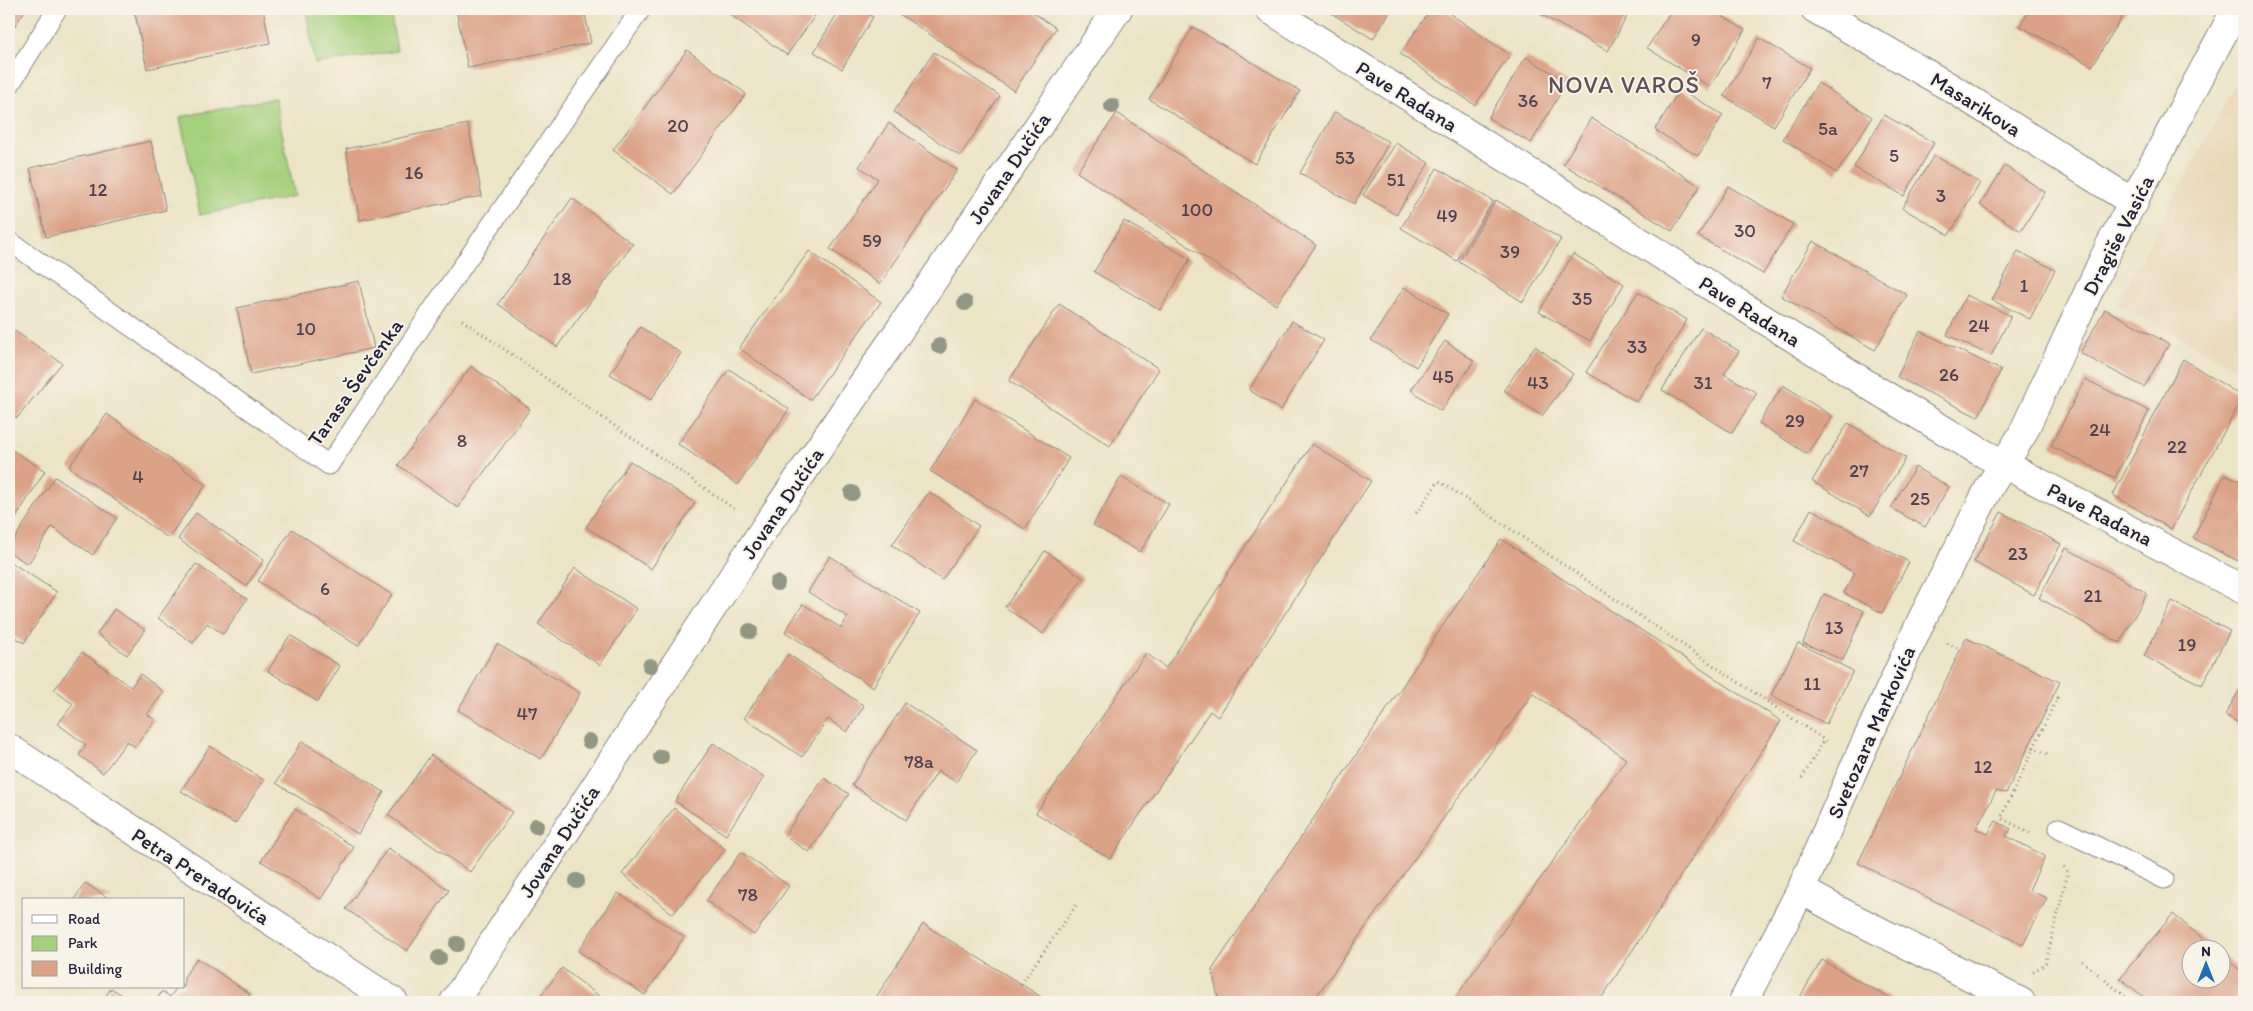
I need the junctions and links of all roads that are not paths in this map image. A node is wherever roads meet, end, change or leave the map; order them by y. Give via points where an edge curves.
1 (57, 9) edge
2 (641, 9) edge
3 (1118, 9) edge
4 (1270, 9) edge
5 (1814, 9) edge
6 (2236, 9) edge
7 (9, 86) edge
8 (2134, 203) junction
9 (9, 242) edge
10 (2004, 464) junction
11 (2244, 590) edge
12 (9, 748) edge
13 (2056, 833) dead end
14 (2160, 883) dead end
15 (1801, 890) junction
16 (394, 1002) edge
17 (454, 1002) edge
18 (1742, 1002) edge
19 (2021, 1002) edge

1 - 7 lane
2 - 9 lane, Tarasa Ševčenka via 437,303 330,465
3 - 17 street, Jovana Dučića via 764,529
4 - 10 street, Pave Radana via 1878,391
5 - 8 street, Masarikova via 1953,89
6 - 8 street, Dragiše Vasića
8 - 10 street, Dragiše Vasića via 2110,246 2022,435
10 - 11 street, Pave Radana
10 - 15 street, Svetozara Markovića via 1923,616
12 - 16 street, Petra Preradovića
13 - 14 lane
15 - 18 street, Svetozara Markovića
15 - 19 street

